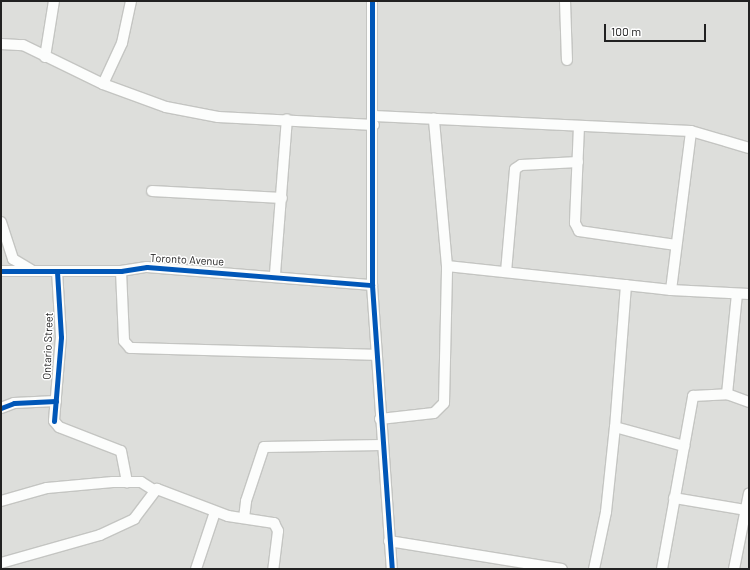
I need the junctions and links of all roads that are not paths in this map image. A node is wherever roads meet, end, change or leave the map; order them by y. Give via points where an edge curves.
1 (54, 1) edge
2 (131, 1) edge
3 (372, 1) edge
4 (564, 1) edge
5 (1, 44) edge
6 (45, 57) junction
7 (567, 60) dead end
8 (103, 84) junction
9 (287, 119) junction
10 (434, 119) junction
11 (374, 121) junction
12 (579, 126) junction
13 (691, 131) junction
14 (749, 148) edge
15 (578, 162) junction
16 (152, 191) dead end
17 (282, 198) junction
18 (1, 222) edge
19 (676, 245) junction
20 (447, 266) junction
21 (1, 271) edge
22 (57, 271) junction
23 (121, 271) junction
24 (36, 272) junction
25 (506, 272) junction
26 (275, 274) junction
27 (372, 284) junction
28 (626, 285) junction
29 (671, 290) junction
30 (737, 294) junction
31 (749, 294) edge
32 (376, 354) junction
33 (727, 394) junction
34 (56, 401) junction
35 (749, 402) edge
36 (1, 408) edge
37 (380, 419) junction
38 (615, 427) junction
39 (382, 445) junction
40 (684, 446) junction
41 (127, 482) junction
42 (154, 490) junction
43 (749, 495) edge
44 (674, 498) junction
45 (1, 501) edge
46 (746, 510) junction
47 (215, 512) junction
48 (244, 518) junction
49 (389, 541) junction
50 (1, 563) edge
51 (519, 564) edge
52 (196, 569) edge
53 (273, 569) edge
54 (392, 569) edge
55 (562, 569) edge
56 (594, 569) edge
57 (662, 569) edge
58 (734, 569) edge

1 - 6 street
2 - 8 street via 122,42
3 - 11 street
4 - 7 street
5 - 6 street via 16,43
6 - 8 street
8 - 9 street via 166,107 218,117
9 - 11 street
9 - 17 street
10 - 11 street
10 - 12 street
10 - 20 street
11 - 27 street
12 - 13 street
12 - 15 street
13 - 14 street
13 - 19 street
15 - 19 street via 575,223 579,231
15 - 25 street via 521,165 515,169
16 - 17 street
17 - 26 street
18 - 24 street via 13,259
19 - 29 street
20 - 25 street
20 - 37 street via 443,409 434,413
21 - 24 street, Toronto Avenue
22 - 23 street, Toronto Avenue
22 - 24 street, Toronto Avenue
22 - 34 street, Ontario Street via 61,336
23 - 26 street, Toronto Avenue via 147,267
23 - 32 street via 124,341 130,348
25 - 28 street
26 - 27 street, Toronto Avenue
27 - 32 street
28 - 29 street
28 - 38 street
29 - 30 street
30 - 31 street
30 - 33 street
32 - 37 street
33 - 35 street
33 - 40 street via 693,396
34 - 36 street via 14,404
34 - 41 street, Ontario Street via 54,421 59,428 121,451
37 - 39 street
38 - 40 street
38 - 56 street via 607,505
39 - 48 street via 264,447 246,501
39 - 49 street
40 - 44 street
41 - 42 street via 141,482
41 - 45 street via 47,488
42 - 47 street
42 - 50 street via 134,519 100,535
43 - 46 street
44 - 46 street
44 - 57 street
46 - 58 street
47 - 48 street
47 - 52 street
48 - 53 street via 276,526
49 - 51 street
49 - 54 street
51 - 55 street

